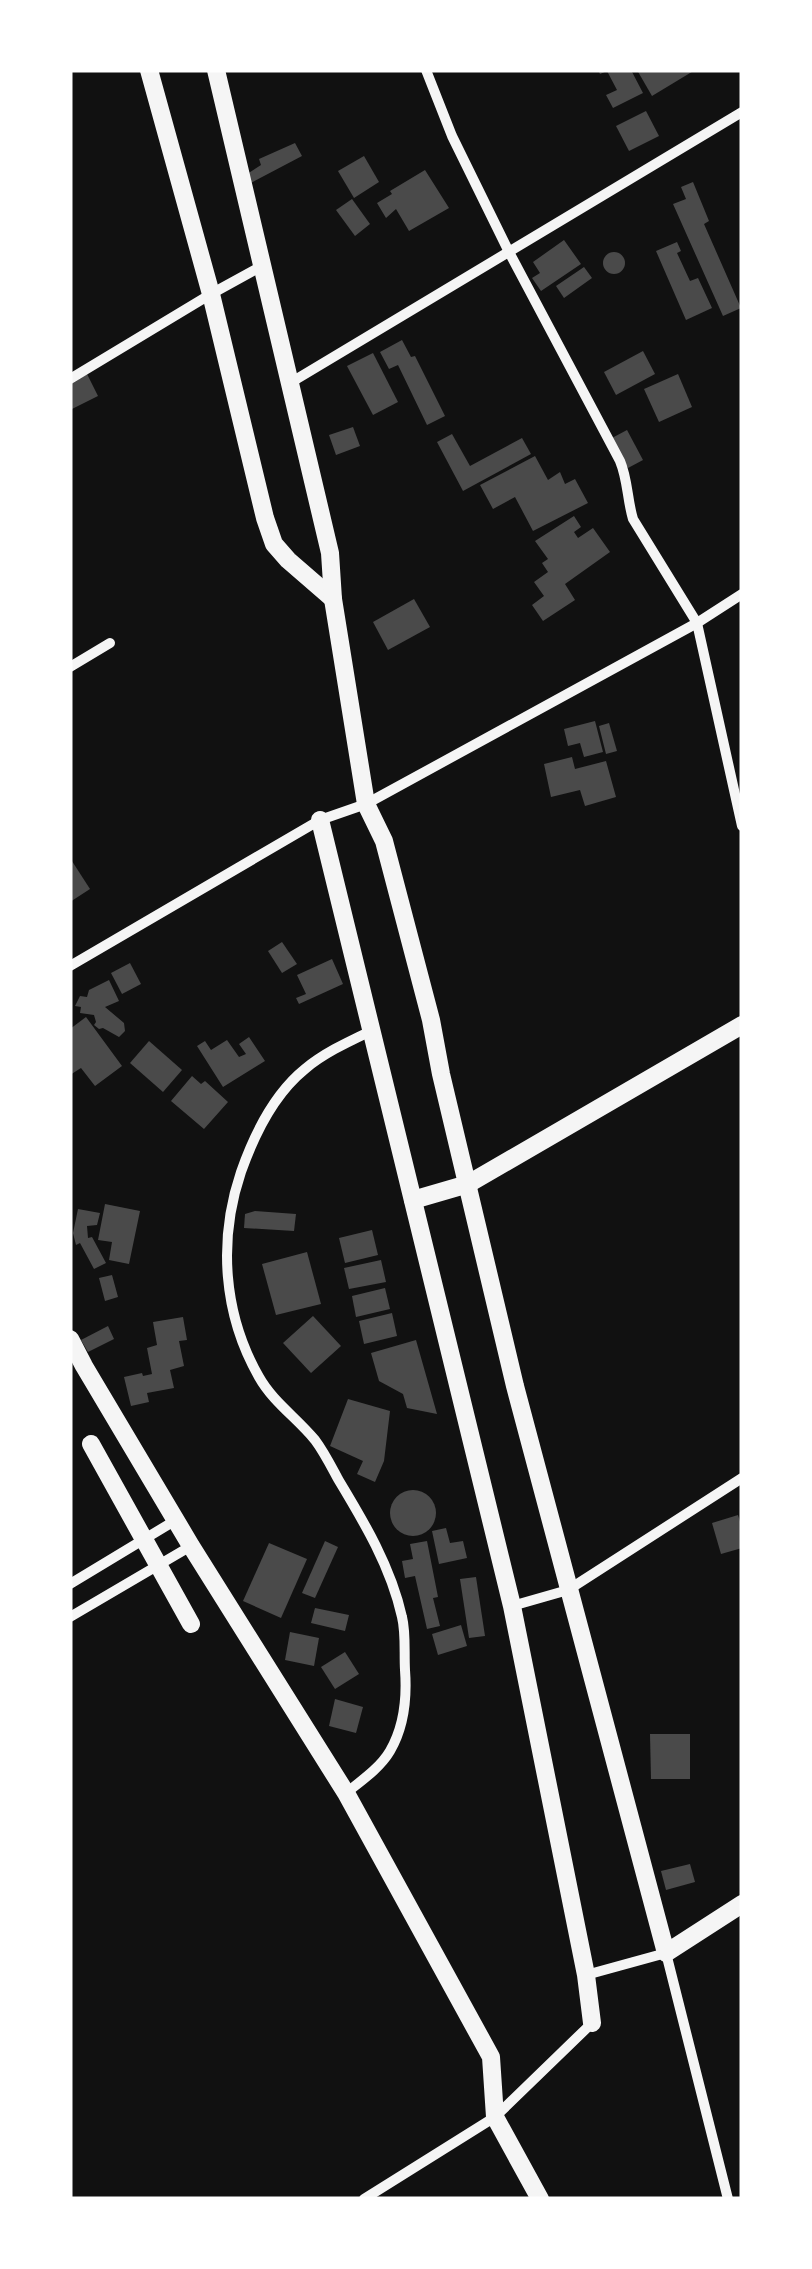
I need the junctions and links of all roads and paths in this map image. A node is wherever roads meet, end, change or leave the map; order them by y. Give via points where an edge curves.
1 (150, 70) edge
2 (216, 70) edge
3 (426, 70) edge
4 (742, 112) edge
5 (509, 252) junction
6 (262, 266) junction
7 (211, 294) junction
8 (70, 380) edge
9 (290, 384) junction
10 (742, 594) edge
11 (333, 600) junction
12 (697, 623) junction
13 (110, 643) dead end
14 (70, 666) edge
15 (366, 804) junction
16 (320, 820) junction
17 (742, 826) edge
18 (70, 966) edge
19 (742, 1025) edge
20 (370, 1031) junction
21 (468, 1184) junction
22 (413, 1200) junction
23 (70, 1338) edge
24 (91, 1444) dead end
25 (742, 1478) edge
26 (176, 1520) junction
27 (143, 1539) junction
28 (191, 1546) junction
29 (157, 1565) junction
30 (70, 1584) edge
31 (568, 1590) junction
32 (512, 1606) junction
33 (70, 1617) edge
34 (190, 1624) dead end
35 (346, 1793) junction
36 (742, 1904) edge
37 (666, 1954) junction
38 (586, 1975) junction
39 (592, 2023) joint
40 (494, 2117) junction
41 (364, 2199) edge
42 (540, 2199) edge
43 (728, 2199) edge

1 - 7 street
2 - 6 street
3 - 5 street
4 - 5 street
5 - 9 street
5 - 12 street via 620,461 633,519
6 - 7 street
6 - 9 street
7 - 8 street
7 - 11 street via 274,544
9 - 11 street via 330,553
10 - 12 street
11 - 15 street
12 - 15 street
12 - 17 street
13 - 14 street
15 - 16 street
15 - 21 street via 384,841
16 - 18 street
16 - 20 street
19 - 21 street
20 - 22 street
20 - 35 street via 304,1070 279,1098 245,1161 226,1235 228,1289 260,1378 315,1441 366,1524 402,1618 404,1715 390,1750
21 - 22 street
21 - 31 street
22 - 32 street
23 - 26 street
24 - 27 street
25 - 31 street
26 - 27 street
26 - 28 street
27 - 29 street
27 - 30 street
28 - 29 street
28 - 35 street
29 - 33 street
29 - 34 street
31 - 32 street
31 - 37 street
32 - 38 street
35 - 40 street via 491,2056
36 - 37 street
37 - 38 street
37 - 43 street
38 - 39 street
39 - 40 street
40 - 41 street
40 - 42 street

